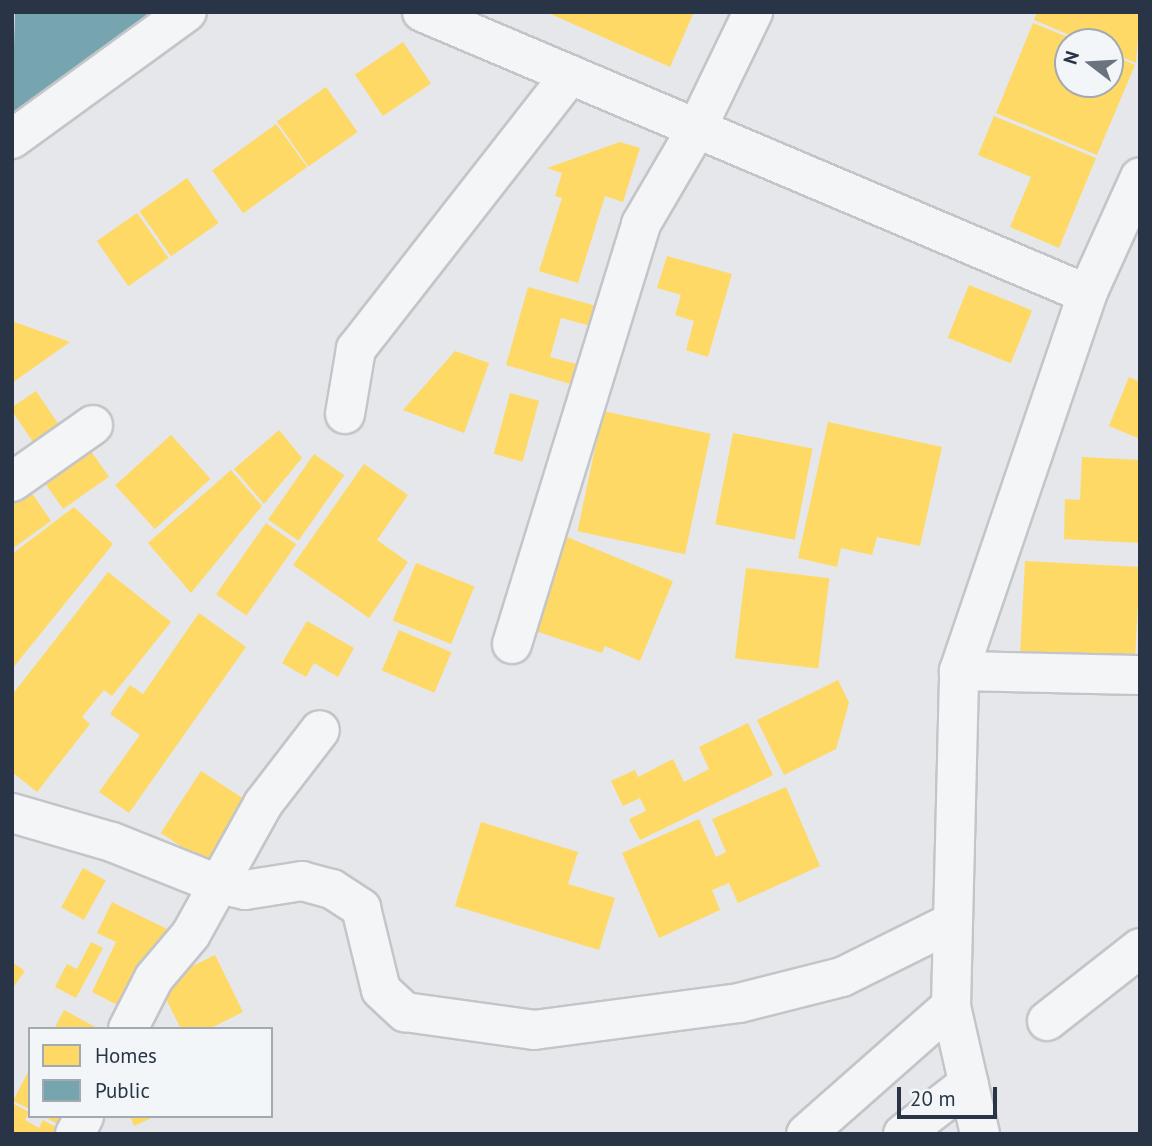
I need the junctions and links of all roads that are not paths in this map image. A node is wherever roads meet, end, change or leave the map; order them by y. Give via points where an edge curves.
1 (187, 12) edge
2 (422, 12) edge
3 (753, 12) edge
4 (570, 75) junction
5 (697, 128) junction
6 (12, 139) edge
7 (1140, 177) edge
8 (1087, 294) junction
9 (345, 414) dead end
10 (93, 425) dead end
11 (12, 482) edge
12 (512, 644) dead end
13 (959, 671) junction
14 (1140, 675) edge
15 (320, 730) dead end
16 (12, 813) edge
17 (215, 883) junction
18 (953, 922) junction
19 (1140, 947) edge
20 (951, 1006) junction
21 (1047, 1021) dead end
22 (129, 1027) edge
23 (969, 1083) junction
24 (83, 1118) edge
25 (75, 1134) edge
26 (806, 1134) edge
27 (903, 1134) edge
28 (980, 1134) edge

1 - 6 street
2 - 4 street
3 - 5 street
4 - 5 street
4 - 9 street via 356,349
5 - 8 street
5 - 12 street via 641,224
7 - 8 street
8 - 13 street
10 - 11 street
13 - 14 street
13 - 18 street
15 - 17 street via 263,804
16 - 17 street via 112,842
17 - 18 street via 245,890 302,881 332,889 360,908 381,990 405,1012 534,1030 739,1003 842,977
17 - 22 street via 191,934 154,978
18 - 20 street
19 - 21 street
20 - 23 street
20 - 26 street
23 - 27 street
23 - 28 street
24 - 25 street

